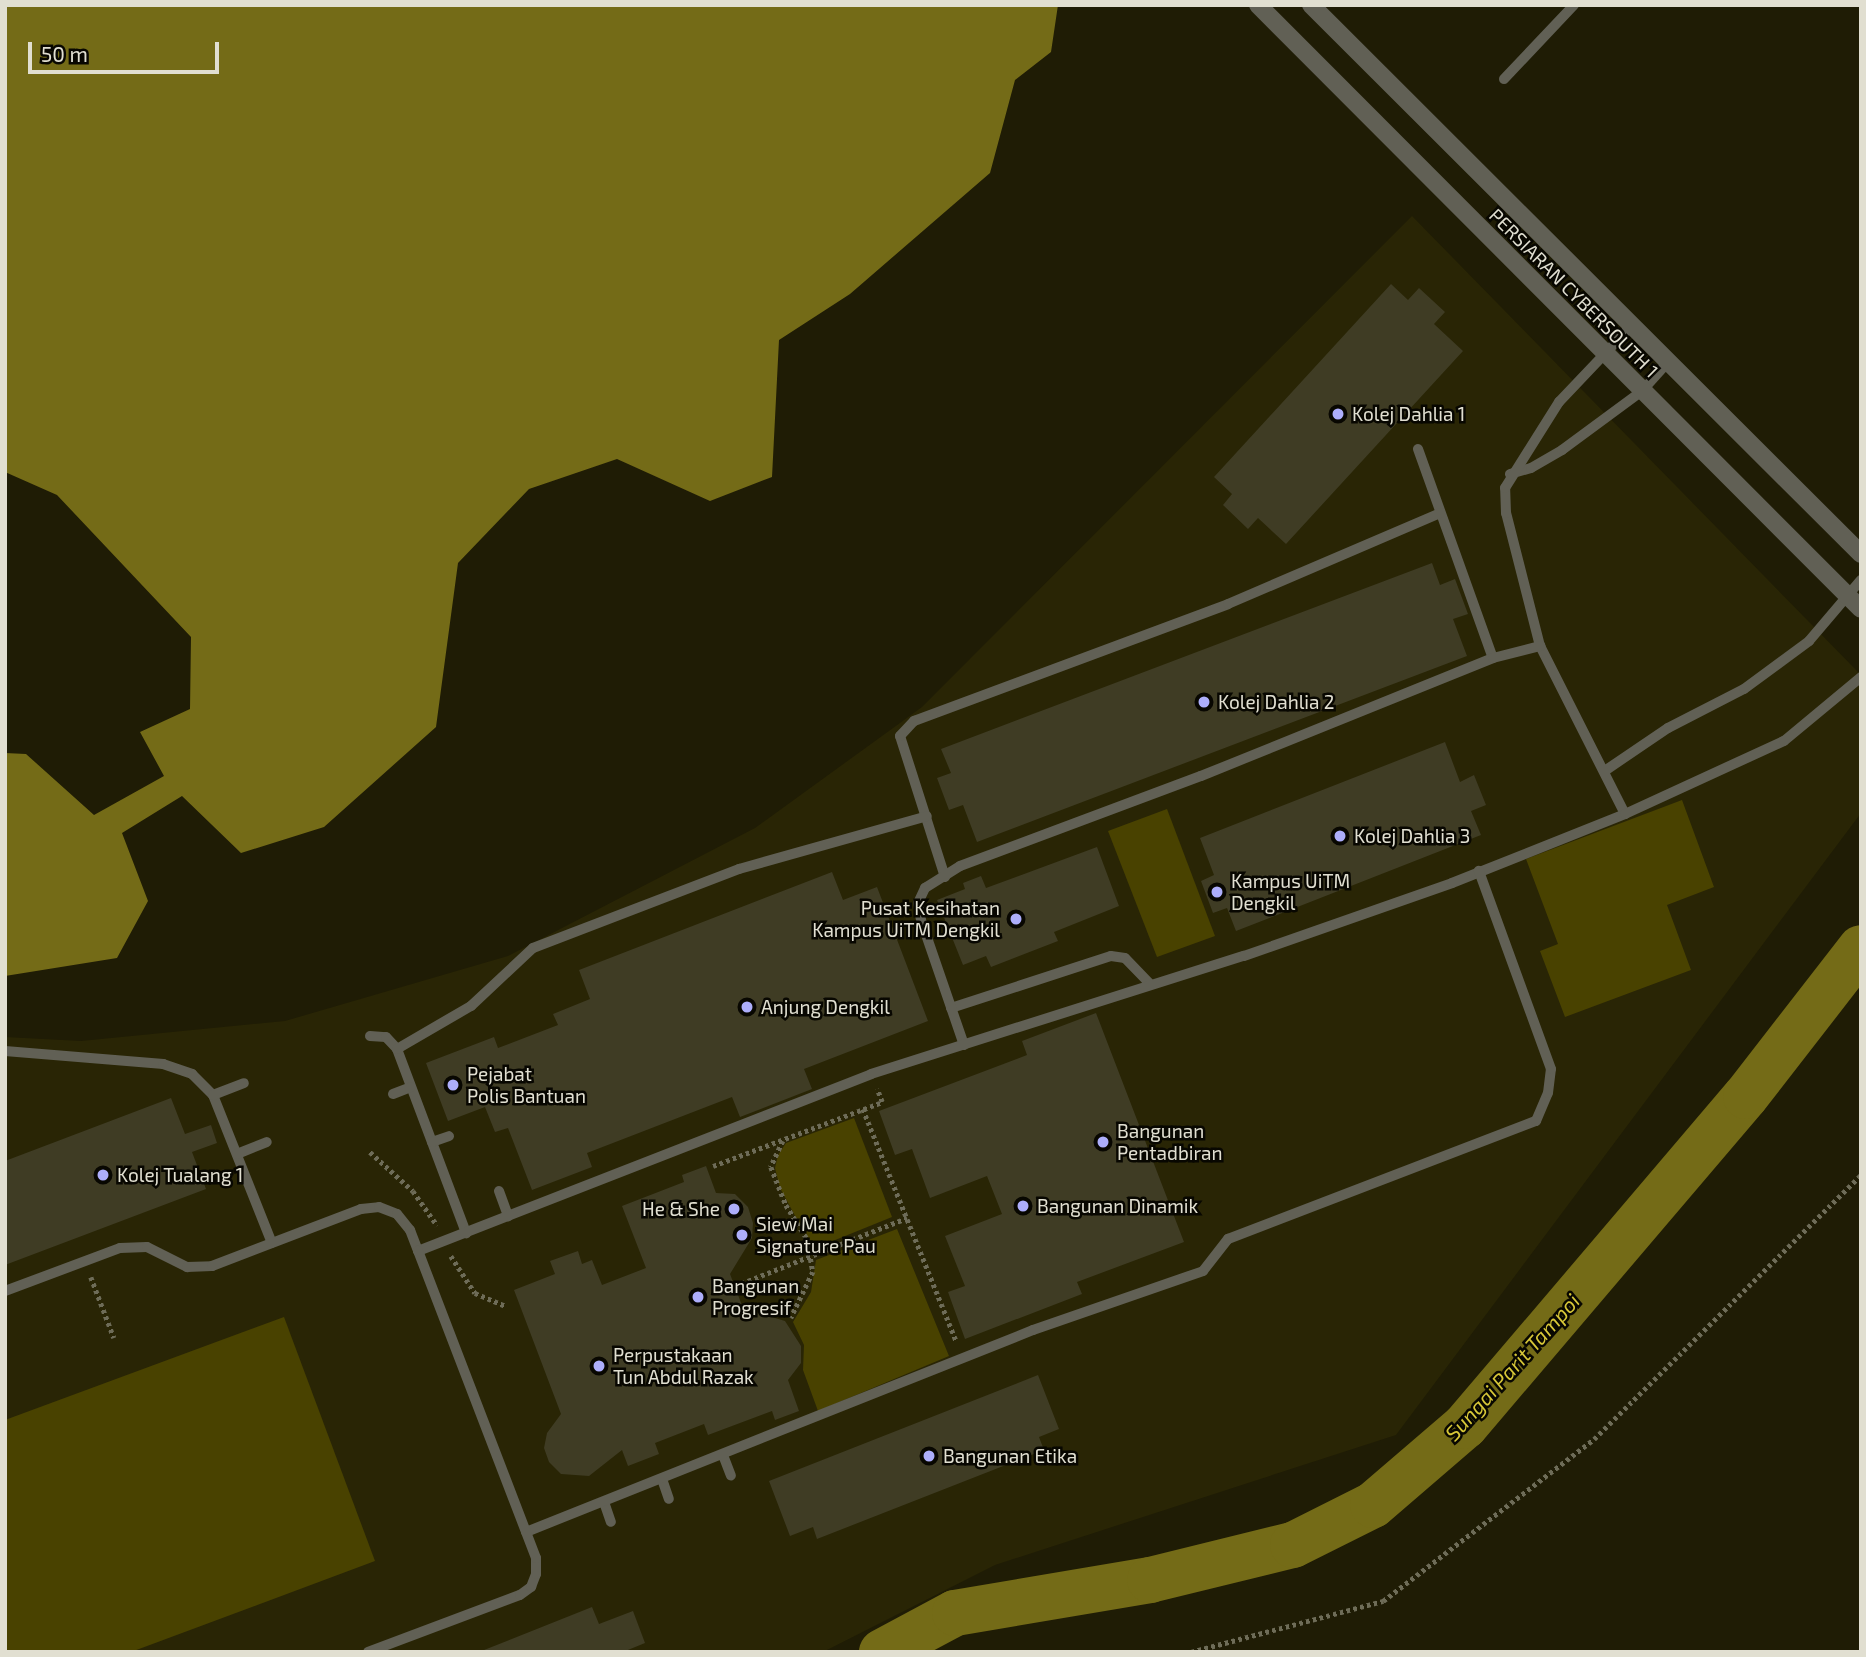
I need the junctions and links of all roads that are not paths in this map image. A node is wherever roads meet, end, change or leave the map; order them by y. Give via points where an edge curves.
1 (1258, 5) edge
2 (1311, 5) edge
3 (1574, 5) edge
4 (1504, 79) dead end
5 (1631, 326) junction
6 (1604, 353) junction
7 (1668, 362) junction
8 (1642, 391) junction
9 (1418, 449) dead end
10 (1510, 474) junction
11 (1440, 513) junction
12 (1861, 554) edge
13 (1861, 580) edge
14 (1848, 596) junction
15 (1861, 609) edge
16 (1540, 646) junction
17 (1493, 658) junction
18 (1861, 677) edge
19 (1606, 770) junction
20 (1625, 814) junction
21 (927, 816) junction
22 (1479, 871) junction
23 (945, 877) junction
24 (1150, 984) junction
25 (951, 1008) junction
26 (370, 1036) dead end
27 (964, 1045) junction
28 (397, 1049) junction
29 (5, 1051) edge
30 (244, 1083) dead end
31 (411, 1087) junction
32 (393, 1094) dead end
33 (213, 1095) junction
34 (449, 1136) dead end
35 (432, 1142) junction
36 (267, 1143) dead end
37 (237, 1154) junction
38 (499, 1191) dead end
39 (508, 1216) junction
40 (466, 1233) junction
41 (272, 1243) junction
42 (418, 1251) junction
43 (5, 1291) edge
44 (723, 1455) junction
45 (731, 1476) dead end
46 (662, 1479) junction
47 (670, 1499) dead end
48 (604, 1502) junction
49 (611, 1522) dead end
50 (526, 1532) junction
51 (374, 1651) edge

1 - 6 street, PERSIARAN CYBERSOUTH 1
2 - 5 street, PERSIARAN CYBERSOUTH 1
3 - 4 lane
5 - 6 lane
5 - 7 street, PERSIARAN CYBERSOUTH 1
6 - 8 street, PERSIARAN CYBERSOUTH 1
6 - 10 lane via 1559,402
7 - 8 lane
7 - 12 street, PERSIARAN CYBERSOUTH 1
8 - 10 lane via 1562,450
8 - 14 street, PERSIARAN CYBERSOUTH 1
9 - 11 lane
10 - 16 lane via 1505,488 1506,513
11 - 17 lane
11 - 21 lane via 1228,604 914,721 900,736 908,772
13 - 14 lane
14 - 15 street, PERSIARAN CYBERSOUTH 1
14 - 19 lane via 1809,641 1744,689 1668,728
16 - 17 lane
16 - 19 lane
17 - 23 lane via 1201,776 960,866
18 - 20 lane via 1784,741
19 - 20 lane
20 - 22 lane
21 - 23 lane
21 - 28 lane via 739,869 533,948 471,1006
22 - 24 lane via 1244,956
22 - 44 lane via 1551,1069 1548,1093 1536,1121 1228,1239 1203,1271 1033,1330
23 - 25 lane via 925,888 918,903
24 - 25 lane via 1125,958 1111,956
24 - 27 lane
25 - 27 lane
26 - 28 lane via 386,1037
27 - 39 lane via 871,1074
28 - 31 lane
29 - 33 lane via 163,1064 192,1073
30 - 33 lane
31 - 32 lane
31 - 35 lane
33 - 37 lane
34 - 35 lane
35 - 40 lane
36 - 37 lane
37 - 41 lane
38 - 39 lane
39 - 40 lane
40 - 42 lane
41 - 42 lane via 379,1207 397,1214
41 - 43 lane via 212,1266 187,1267 147,1247 120,1248
42 - 50 lane
44 - 45 lane
44 - 46 lane
46 - 47 lane
46 - 48 lane
48 - 49 lane
48 - 50 lane
50 - 51 lane via 536,1558 531,1587

